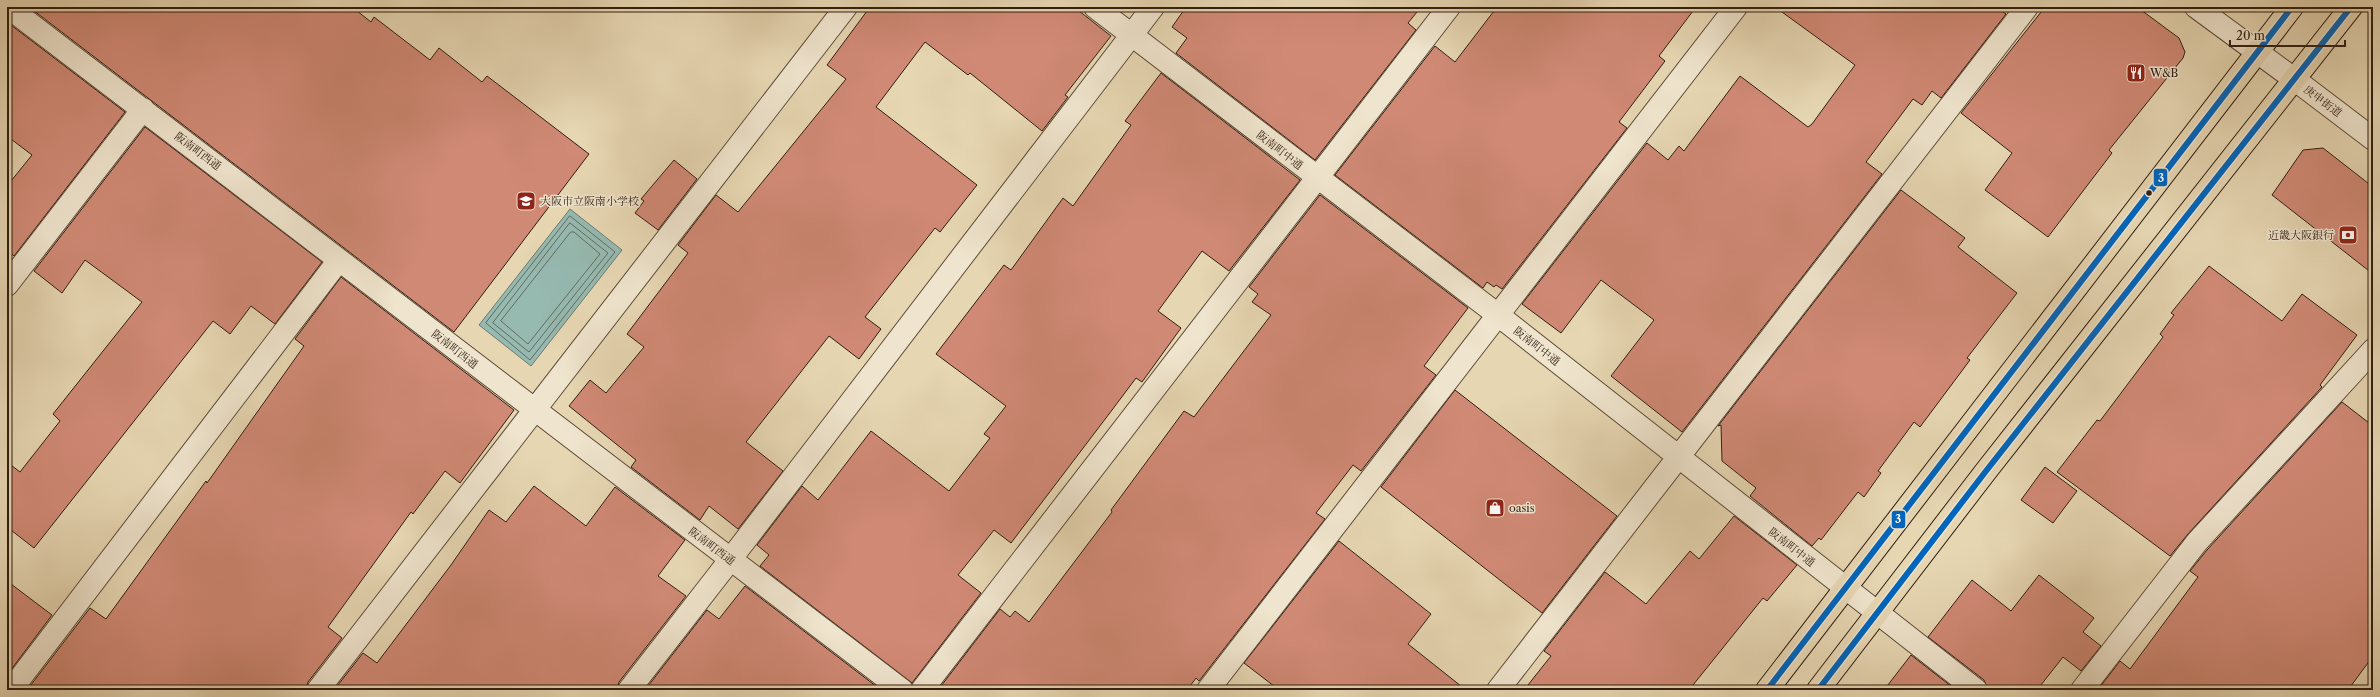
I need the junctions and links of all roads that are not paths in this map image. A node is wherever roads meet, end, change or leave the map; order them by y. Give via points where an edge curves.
1 (8, 7) edge
2 (846, 7) edge
3 (1095, 7) edge
4 (1153, 7) edge
5 (1448, 7) edge
6 (1736, 7) edge
7 (2027, 7) edge
8 (2196, 7) edge
9 (2292, 7) edge
10 (2351, 7) edge
11 (1131, 35) junction
12 (2258, 52) junction
13 (2294, 79) junction
14 (142, 109) junction
15 (2373, 139) edge
16 (1317, 178) junction
17 (339, 260) junction
18 (7, 285) edge
19 (1498, 315) junction
20 (2373, 350) edge
21 (535, 410) junction
22 (1678, 457) junction
23 (730, 560) junction
24 (1846, 590) junction
25 (1877, 613) junction
26 (11, 690) edge
27 (318, 690) edge
28 (629, 690) edge
29 (902, 690) edge
30 (922, 690) edge
31 (1208, 690) edge
32 (1498, 690) edge
33 (1767, 690) edge
34 (1818, 690) edge
35 (1976, 690) edge
36 (2082, 690) edge

1 - 14 street, 阪南町西通
2 - 21 street
3 - 11 street, 阪南町中通
4 - 11 street
5 - 16 street
6 - 19 street
7 - 22 street
8 - 12 street, 庚申街道
9 - 12 main road
10 - 13 main road
11 - 16 street, 阪南町中通
11 - 23 street
12 - 13 street, 庚申街道
12 - 24 main road
13 - 15 street, 庚申街道
13 - 25 main road
14 - 17 street, 阪南町西通
14 - 18 street
16 - 19 street, 阪南町中通
16 - 30 street
17 - 21 street, 阪南町西通
17 - 26 street
19 - 22 street, 阪南町中通
19 - 31 street
20 - 36 street via 2197,542
21 - 23 street, 阪南町西通
21 - 27 street
22 - 24 street, 阪南町中通
22 - 32 street
23 - 28 street
23 - 29 street, 阪南町西通
24 - 25 street, 阪南町中通
24 - 33 main road
25 - 34 main road
25 - 35 street, 阪南町中通

